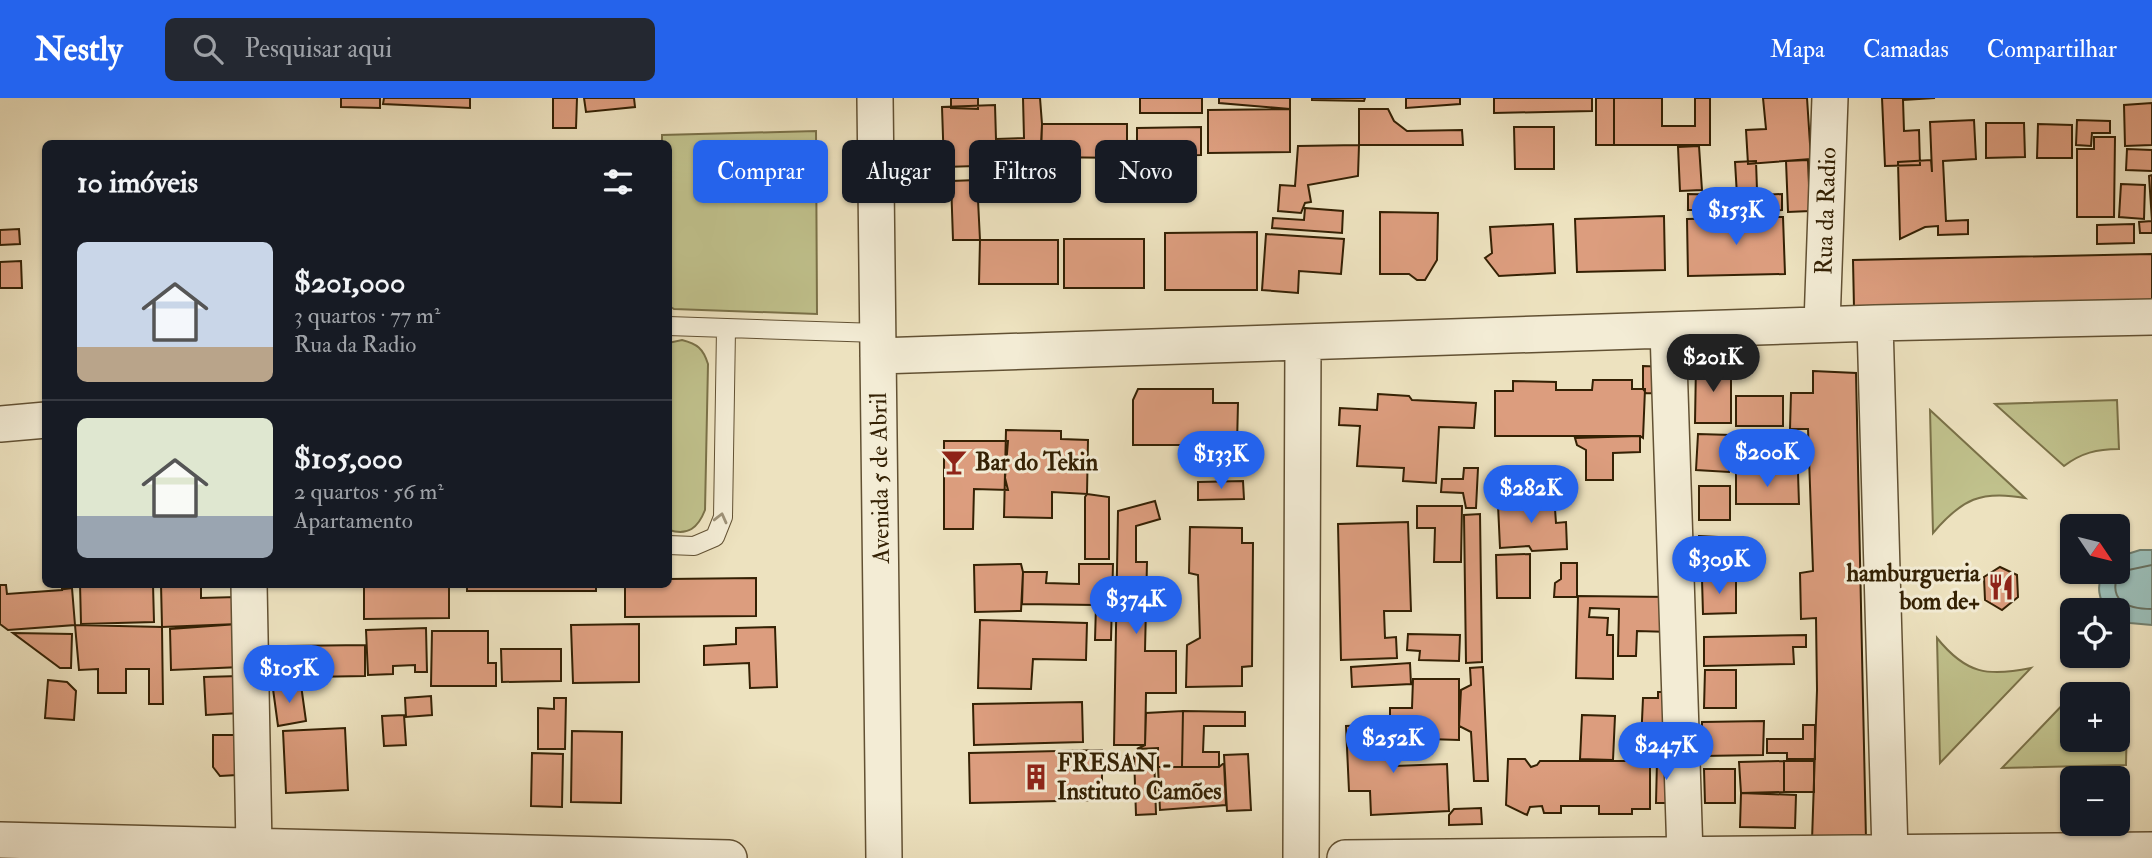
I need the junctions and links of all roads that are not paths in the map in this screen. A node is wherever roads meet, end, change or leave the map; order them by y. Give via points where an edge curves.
1 (874, 98) edge
2 (1830, 98) edge
3 (2152, 317) edge
4 (1875, 323) junction
5 (1822, 324) junction
6 (672, 326) edge
7 (726, 330) junction
8 (1668, 330) junction
9 (1303, 342) junction
10 (878, 345) junction
11 (42, 420) edge
12 (0, 424) edge
13 (672, 545) edge
14 (249, 588) edge
15 (0, 840) edge
16 (254, 847) junction
17 (2152, 850) edge
18 (1890, 853) junction
19 (1685, 855) junction
20 (1839, 856) edge
21 (729, 858) edge
22 (884, 858) edge
23 (1301, 858) edge
24 (1345, 858) edge

1 - 10 street, Avenida 5 de Abril
2 - 5 street, Rua da Radio
3 - 4 street
4 - 5 street
4 - 18 street
5 - 8 street
6 - 7 lane
7 - 10 lane
13 -> 7 lane via 694,546 715,537 723,517
8 - 9 street
8 - 19 street
9 - 10 street
9 - 23 street
10 - 22 street, Avenida 5 de Abril
11 - 12 street
14 - 16 street
15 - 16 street
16 - 21 street
17 - 18 street
18 - 20 street
19 - 20 street
19 - 24 street

